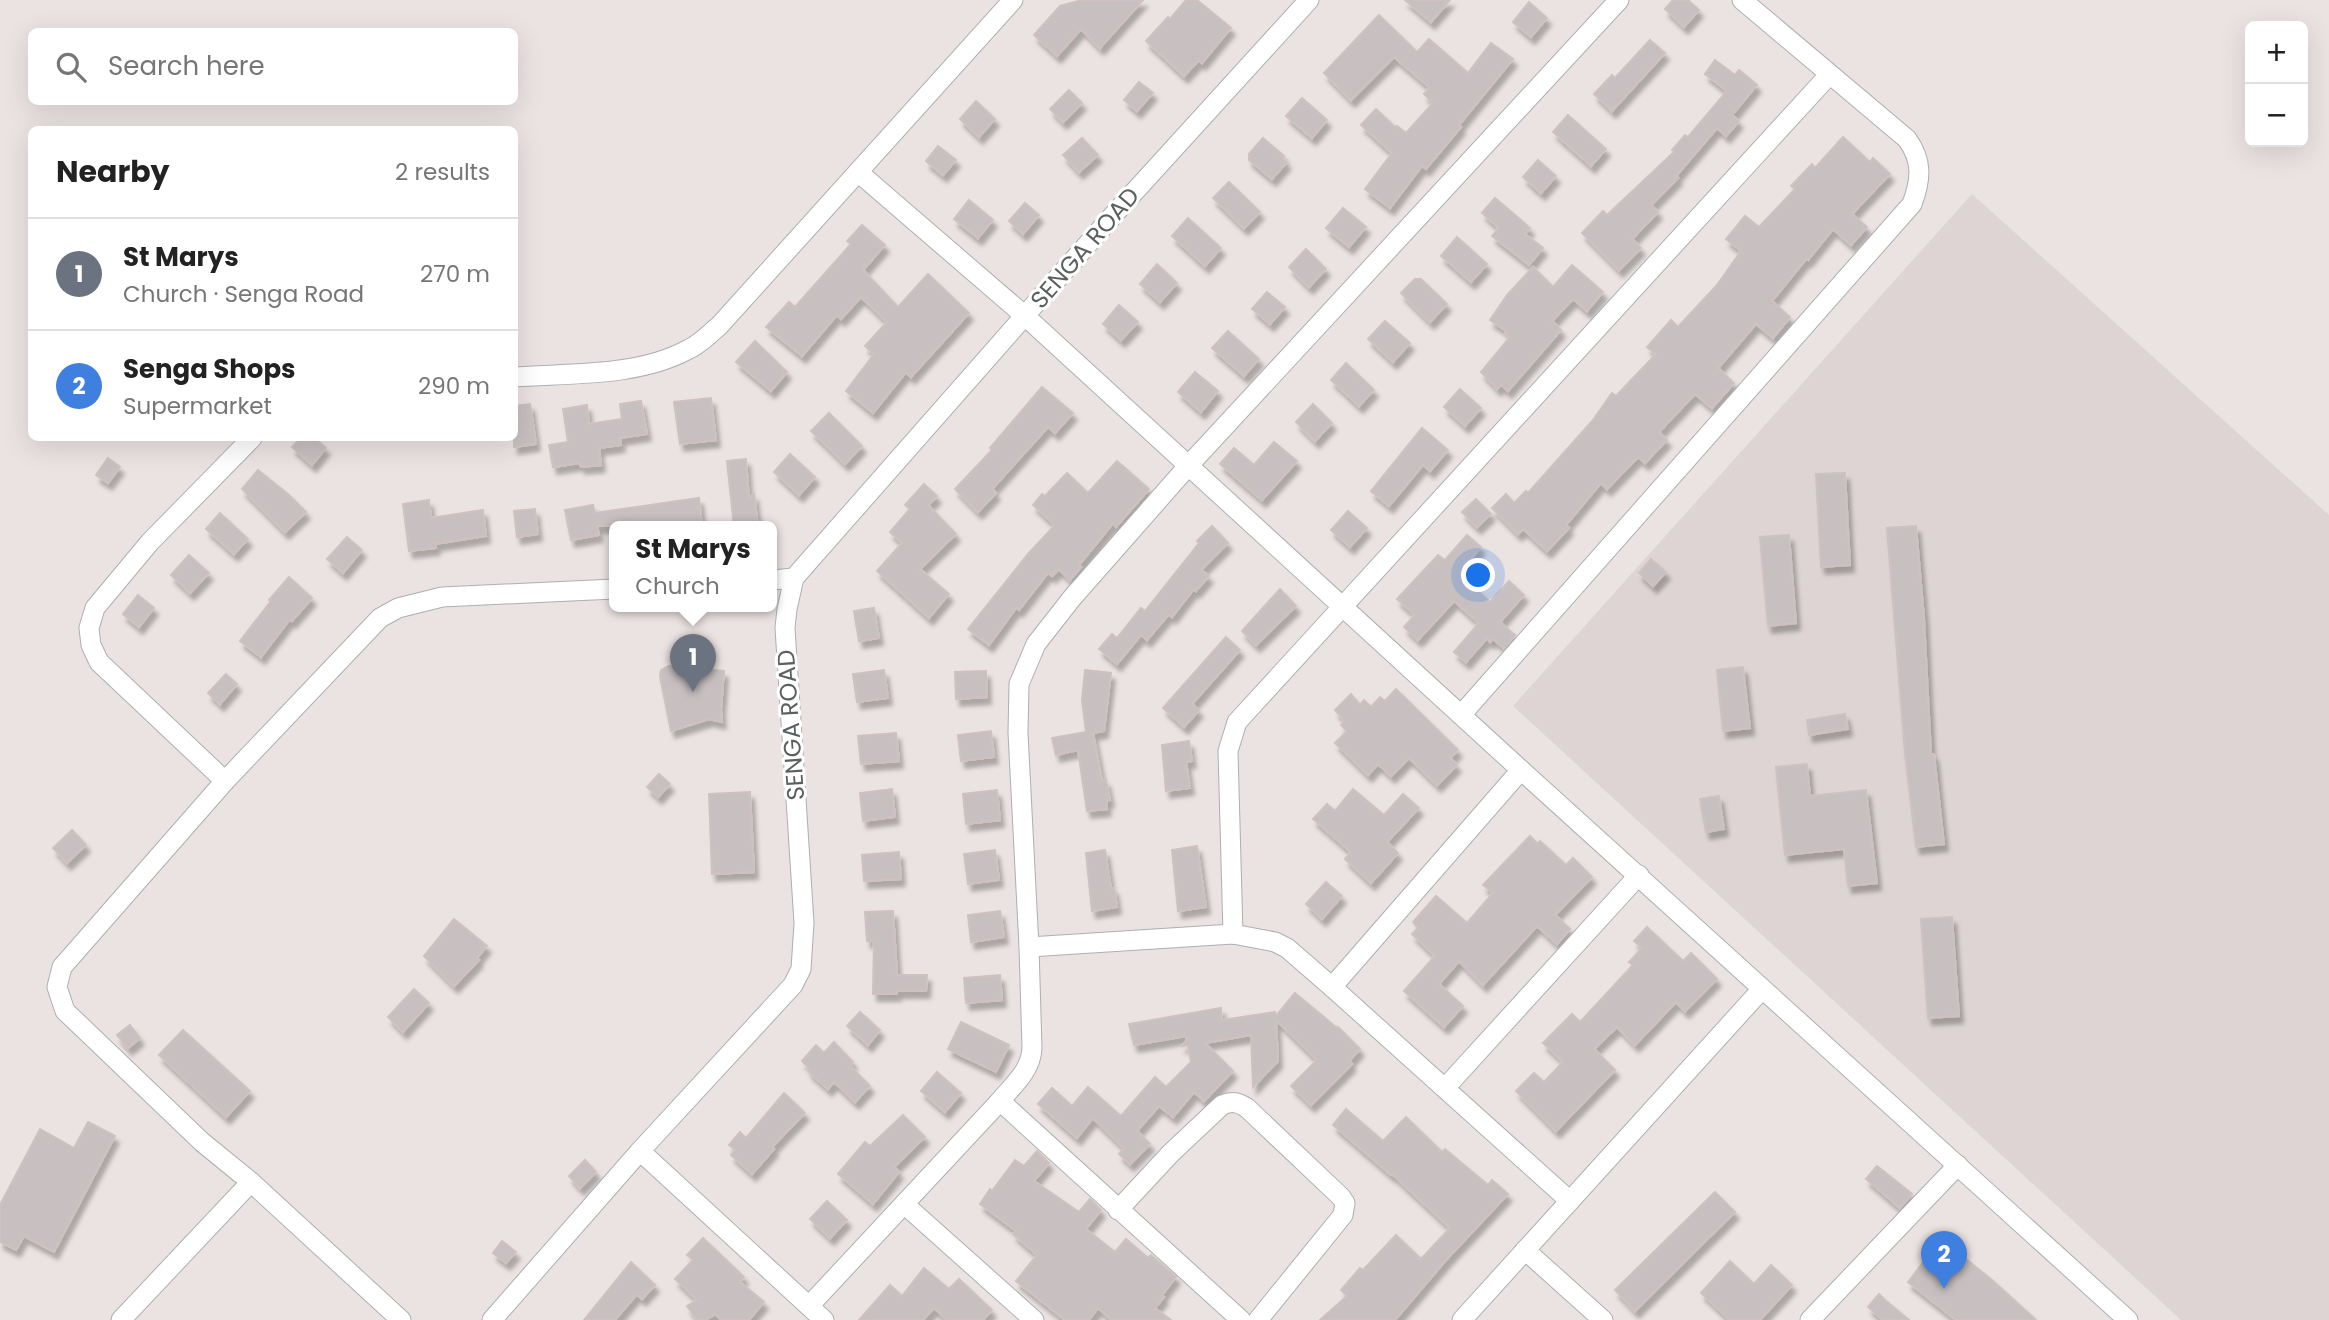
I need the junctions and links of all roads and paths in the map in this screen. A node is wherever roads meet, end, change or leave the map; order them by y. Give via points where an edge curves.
1 (1013, 0) edge
2 (1309, 0) edge
3 (1619, 0) edge
4 (1742, 0) edge
5 (1829, 75) junction
6 (858, 172) junction
7 (1025, 316) junction
8 (518, 377) edge
9 (249, 441) edge
10 (1189, 465) junction
11 (794, 578) junction
12 (777, 580) edge
13 (609, 589) edge
14 (1342, 606) junction
15 (1461, 715) junction
16 (1521, 770) junction
17 (225, 781) junction
18 (1639, 875) junction
19 (1233, 934) junction
20 (1029, 947) junction
21 (1332, 987) junction
22 (1762, 989) junction
23 (1445, 1088) junction
24 (1000, 1101) junction
25 (640, 1151) junction
26 (1958, 1165) junction
27 (251, 1182) junction
28 (1570, 1201) junction
29 (904, 1204) junction
30 (1118, 1210) junction
31 (1525, 1250) junction
32 (809, 1306) junction
33 (121, 1320) edge
34 (401, 1320) edge
35 (492, 1320) edge
36 (824, 1320) edge
37 (1034, 1320) edge
38 (1241, 1320) edge
39 (1258, 1320) edge
40 (1462, 1320) edge
41 (1603, 1320) edge
42 (1810, 1320) edge
43 (2128, 1320) edge

1 - 6 street
2 - 7 street, SENGA ROAD
3 - 10 street
4 - 5 street
5 - 14 street
5 - 15 street via 1913,148 1921,173 1912,204
6 - 7 street
6 - 8 street via 719,326 690,349 628,369
7 - 10 street
7 - 11 street, SENGA ROAD
9 - 17 street via 150,542 95,608 89,628 99,662
10 - 14 street
10 - 20 street via 1072,598 1036,645 1019,684
11 - 12 street
11 - 25 street, SENGA ROAD via 785,628 804,923 801,969 793,985
13 - 17 street via 442,597 398,608 380,618
14 - 15 street
14 - 19 street via 1233,730 1228,751
15 - 16 street
16 - 18 street
16 - 21 street
17 - 27 street via 62,967 57,987 65,1011 202,1142
18 - 22 street
18 - 23 street
19 - 20 street
19 - 21 street via 1287,948
20 - 24 street via 1030,1062
21 - 23 street
22 - 26 street
22 - 28 street
23 - 28 street
24 - 29 street
24 - 30 street
25 - 32 street
25 - 35 street, SENGA ROAD
26 - 42 street
26 - 43 street
27 - 33 street
27 - 34 street
28 - 31 street
29 - 32 street
29 - 37 street
30 - 38 street
30 - 39 street via 1222,1105 1240,1103 1247,1108 1341,1197 1345,1209
31 - 40 street
31 - 41 street
32 - 36 street

